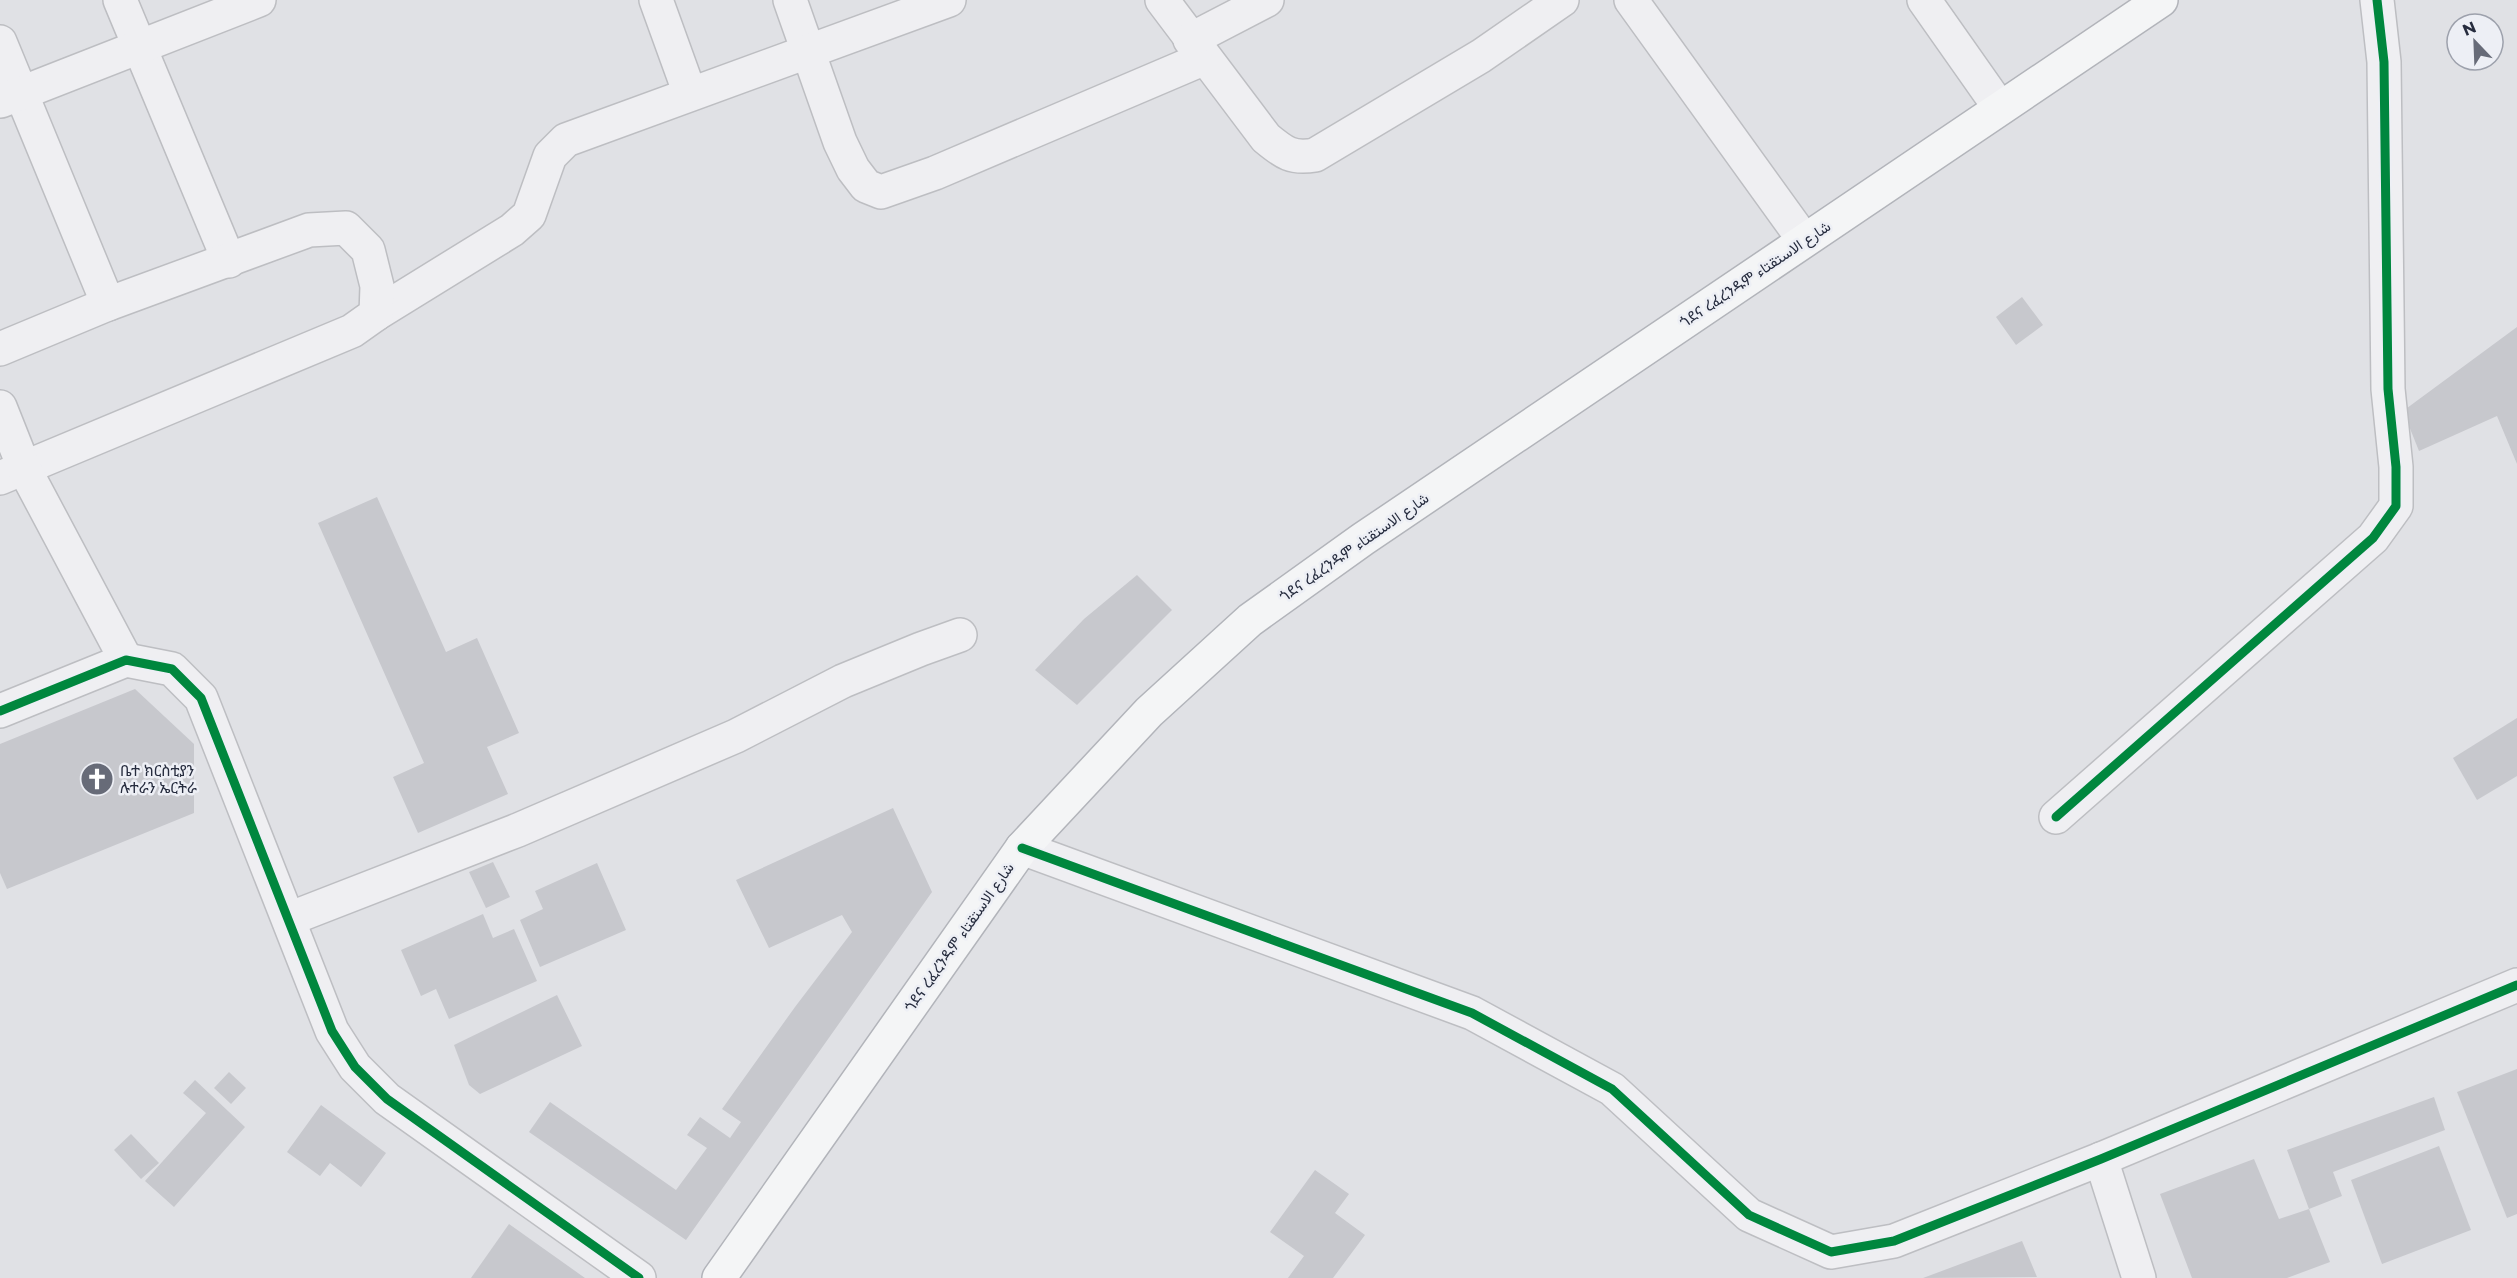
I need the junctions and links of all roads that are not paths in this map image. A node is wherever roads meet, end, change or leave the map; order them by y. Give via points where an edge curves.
1 (120, 0) edge
2 (260, 0) edge
3 (656, 0) edge
4 (790, 0) edge
5 (949, 0) edge
6 (1162, 0) edge
7 (1267, 0) edge
8 (1562, 0) edge
9 (1631, 0) edge
10 (1924, 0) edge
11 (2161, 0) edge
12 (2377, 0) edge
13 (0, 42) edge
14 (139, 45) junction
15 (1197, 49) junction
16 (807, 53) junction
17 (690, 94) junction
18 (10, 98) edge
19 (2001, 108) junction
20 (1804, 240) junction
21 (229, 261) junction
22 (108, 304) junction
23 (376, 314) junction
24 (0, 349) edge
25 (0, 407) edge
26 (12, 474) edge
27 (960, 635) dead end
28 (126, 660) junction
29 (0, 711) edge
30 (2056, 817) dead end
31 (1022, 848) junction
32 (289, 919) junction
33 (2517, 985) edge
34 (2101, 1159) junction
35 (639, 1278) edge
36 (719, 1278) edge
37 (2139, 1278) edge

1 - 14 street
2 - 14 street
3 - 17 street
4 - 16 street
5 - 16 street
6 - 15 street
7 - 15 street
8 - 15 street via 1482,56 1315,155 1299,158 1281,151 1266,138
9 - 20 street
10 - 19 street
11 - 19 highway, ጎደና ረፈረንዱም شارع الاستقتاء
12 - 30 street via 2384,62 2388,389 2396,506 2373,538
13 - 18 street
14 - 18 street
14 - 21 street
15 - 16 street via 935,173 881,192 866,186 853,169
16 - 17 street
17 - 23 street via 566,140 550,156 529,215 512,230
18 - 22 street
19 - 20 highway, ጎደና ረፈረንዱም شارع الاستقتاء
20 - 31 highway, ጎደና ረፈረንዱም شارع الاستقتاء via 1250,620 1149,712
21 - 22 street
21 - 23 street via 309,230 346,228 368,250 377,286
22 - 24 street
23 - 26 street via 352,331
25 - 26 street
26 - 28 street
27 - 32 street via 843,681 736,736 529,825
28 - 29 street
28 - 32 street via 172,669 201,698
31 - 34 street via 1472,1013 1612,1089 1749,1215 1831,1252 1894,1241
31 - 36 highway, ጎደና ረፈረንዱም شارع الاستقتاء
32 - 35 street via 332,1031 355,1067 387,1099
33 - 34 street
34 - 37 street

